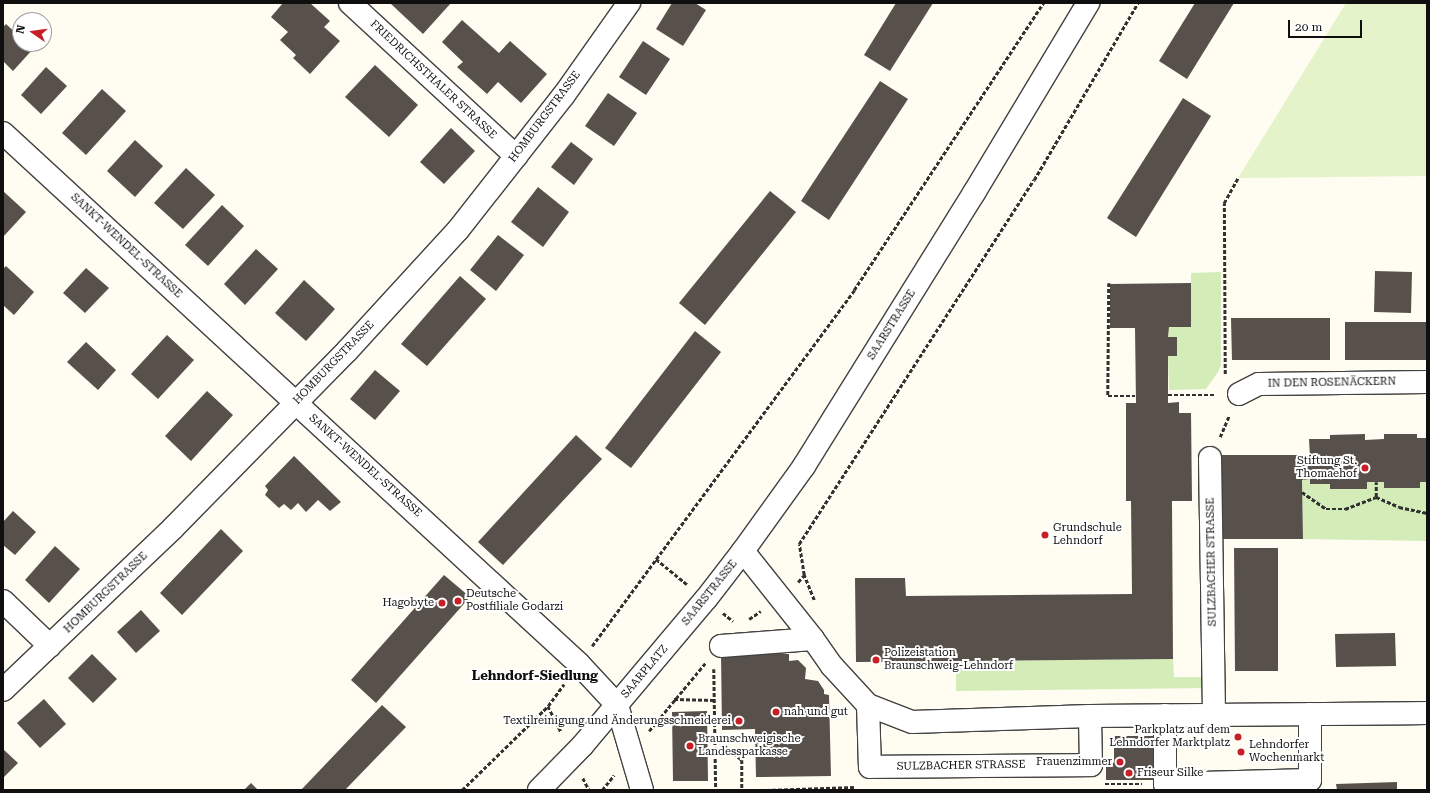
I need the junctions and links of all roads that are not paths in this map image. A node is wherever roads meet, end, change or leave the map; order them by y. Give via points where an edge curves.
1 (350, 3) edge
2 (629, 3) edge
3 (1088, 3) edge
4 (3, 133) edge
5 (516, 156) junction
6 (1427, 382) edge
7 (1233, 394) road end
8 (296, 403) junction
9 (1210, 458) road end
10 (744, 552) junction
11 (3, 601) edge
12 (677, 634) joint
13 (813, 639) junction
14 (50, 646) junction
15 (717, 650) road end
16 (3, 690) edge
17 (617, 705) junction
18 (868, 705) junction
19 (1427, 713) edge
20 (1310, 714) junction
21 (1214, 715) junction
22 (1090, 716) junction
23 (1165, 716) junction
24 (539, 790) edge
25 (642, 790) edge

1 - 5 street, FRIEDRICHSTHALER STRASSE
2 - 5 street, HOMBURGSTRASSE via 564,95
3 - 10 street, SAARSTRASSE via 826,432
4 - 8 street, SANKT-WENDEL-STRASSE
5 - 8 street, HOMBURGSTRASSE via 458,230
6 - 7 street, IN DEN ROSENÄCKERN via 1259,384
8 - 14 street, HOMBURGSTRASSE via 173,528
8 - 17 street, SANKT-WENDEL-STRASSE via 579,664
9 - 21 street, SULZBACHER STRASSE
10 - 12 street, SAARSTRASSE
10 - 13 street
11 - 14 street
12 - 17 street, SAARPLATZ
13 - 15 street
13 - 18 street via 832,666
14 - 16 street, HOMBURGSTRASSE
17 - 24 street, SAARPLATZ
17 - 25 street
18 - 22 street via 912,722
18 - 22 street, SULZBACHER STRASSE via 870,767 1091,765
19 - 20 street
20 - 21 street
20 - 23 street via 1310,780 1165,784
21 - 23 street
22 - 23 street

